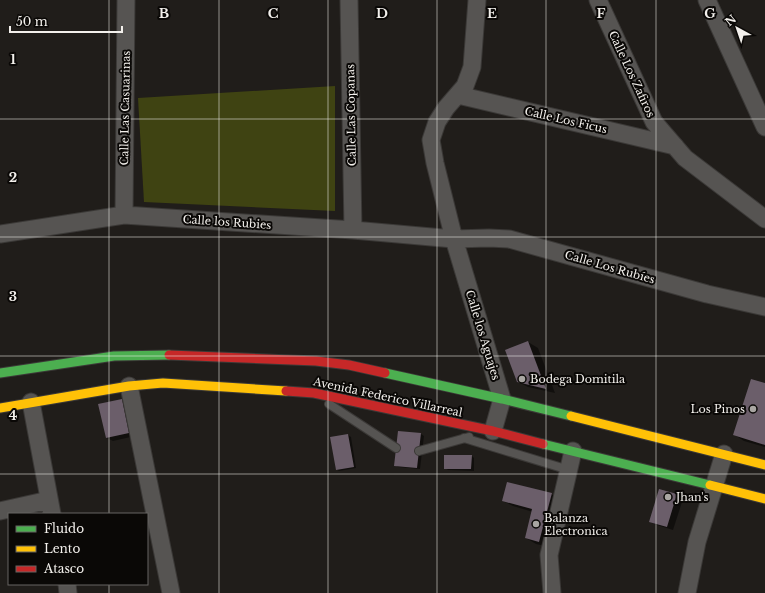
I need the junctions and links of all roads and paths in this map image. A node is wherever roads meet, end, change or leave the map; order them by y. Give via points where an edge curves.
1 (126, 0) edge
2 (349, 0) edge
3 (477, 0) edge
4 (598, 0) edge
5 (708, 0) edge
6 (458, 95) junction
7 (765, 127) edge
8 (674, 146) junction
9 (124, 216) junction
10 (765, 219) edge
11 (353, 230) junction
12 (0, 234) edge
13 (454, 239) junction
14 (765, 307) edge
15 (1, 370) edge
16 (129, 386) junction
17 (314, 389) junction
18 (502, 399) junction
19 (31, 402) junction
20 (0, 408) edge
21 (493, 431) junction
22 (464, 438) junction
23 (396, 448) dead end
24 (419, 451) dead end
25 (573, 451) junction
26 (724, 454) junction
27 (765, 465) edge
28 (569, 470) junction
29 (715, 487) junction
30 (764, 494) edge
31 (50, 507) edge
32 (0, 510) edge
33 (171, 593) edge
34 (552, 593) edge
35 (687, 593) edge

1 - 9 street, Calle Las Casuarinas
2 - 11 street, Calle Las Copanas
3 - 6 street via 472,67 466,86
4 - 8 street, Calle Los Zafiros via 654,122
5 - 7 street
6 - 8 street, Calle Los Ficus
6 - 13 street via 437,122 431,140
8 - 10 street, Calle Los Zafiros via 685,158
9 - 11 street, Calle los Rubies
9 - 12 street, Calle los Rubies
11 - 13 street, Calle los Rubies
13 - 14 street, Calle Los Rubíes via 509,239 707,294
13 - 18 street, Calle los Aguajes
15 - 18 main road, Avenida Federico Villarreal via 114,356 156,354 349,365
16 - 17 main road, Avenida Federico Villarreal via 163,383
16 - 19 main road, Avenida Federico Villarreal
16 - 33 street
17 - 21 main road, Avenida Federico Villarreal
17 - 23 lane
18 - 21 street
18 - 26 main road, Avenida Federico Villarreal
19 - 20 main road, Avenida Federico Villarreal
19 - 31 street
21 - 22 lane
21 - 25 main road, Avenida Federico Villarreal
22 - 24 lane
22 - 28 lane
25 - 28 street
25 - 29 main road, Avenida Federico Villarreal
26 - 27 main road, Avenida Federico Villarreal
26 - 29 street
28 - 34 street via 549,555
29 - 30 main road, Avenida Federico Villarreal
29 - 35 street via 698,542
31 - 32 street

